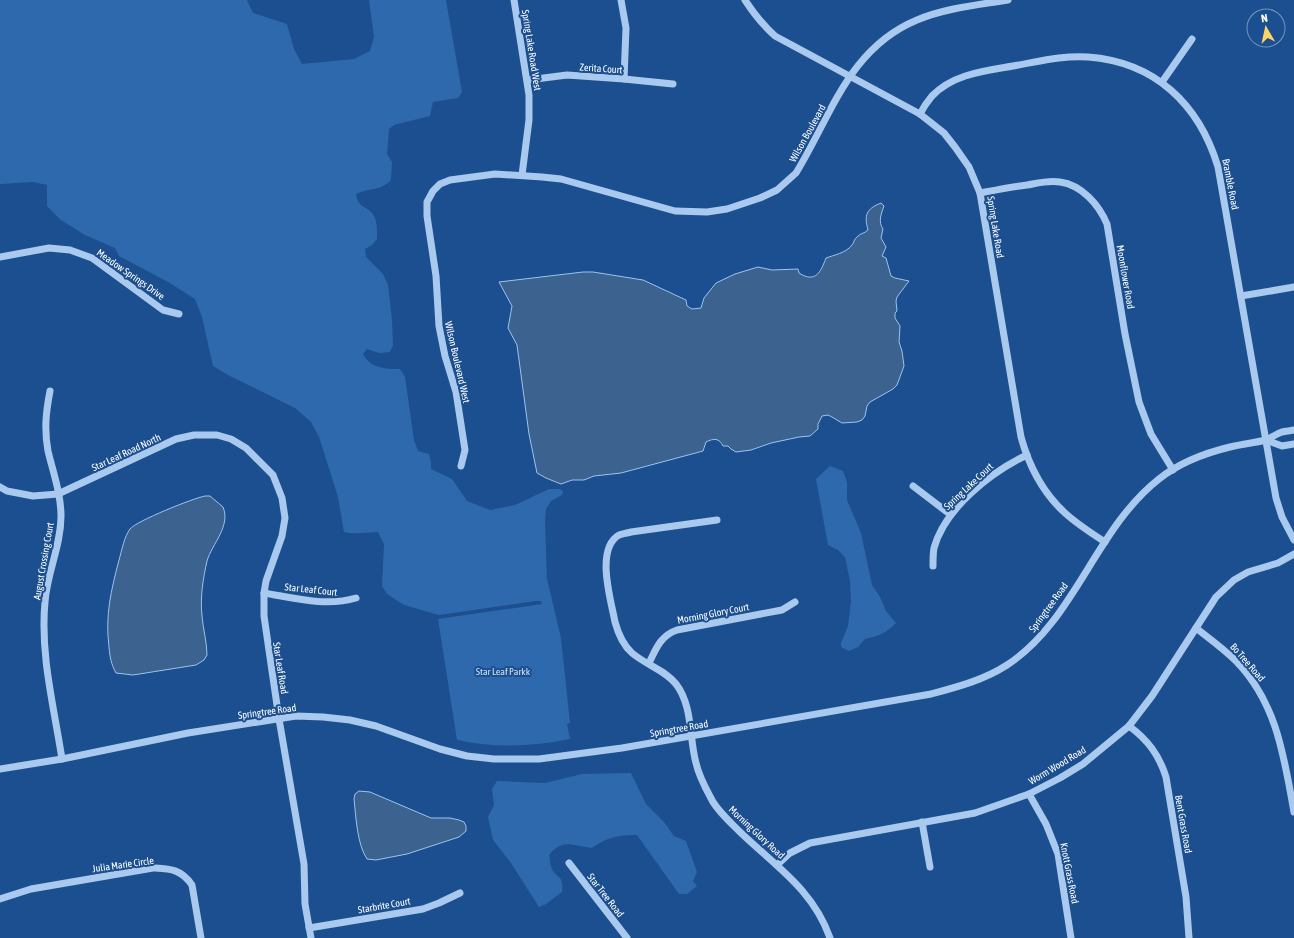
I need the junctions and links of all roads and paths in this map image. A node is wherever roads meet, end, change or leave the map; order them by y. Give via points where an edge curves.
1 (514, 0) edge
2 (622, 0) edge
3 (745, 0) edge
4 (962, 0) edge
5 (1008, 0) edge
6 (963, 8) junction
7 (1192, 39) dead end
8 (849, 76) junction
9 (624, 79) junction
10 (528, 80) junction
11 (1162, 82) junction
12 (674, 84) dead end
13 (920, 114) junction
14 (522, 175) junction
15 (433, 191) joint
16 (980, 193) junction
17 (0, 257) edge
18 (1294, 287) edge
19 (1241, 296) junction
20 (178, 314) dead end
21 (50, 391) dead end
22 (1294, 430) edge
23 (1266, 440) junction
24 (1294, 444) edge
25 (1026, 455) junction
26 (257, 458) joint
27 (461, 466) dead end
28 (1174, 470) junction
29 (913, 486) dead end
30 (0, 487) edge
31 (58, 494) junction
32 (951, 515) junction
33 (716, 520) dead end
34 (1294, 540) edge
35 (1105, 542) junction
36 (1294, 554) edge
37 (933, 566) dead end
38 (264, 593) junction
39 (356, 598) dead end
40 (795, 602) dead end
41 (1196, 628) junction
42 (649, 663) junction
43 (279, 719) junction
44 (1129, 726) junction
45 (692, 736) junction
46 (62, 759) junction
47 (0, 769) edge
48 (1029, 794) junction
49 (1294, 812) edge
50 (922, 822) junction
51 (569, 863) dead end
52 (778, 865) junction
53 (930, 867) dead end
54 (460, 893) dead end
55 (0, 898) edge
56 (309, 928) junction
57 (201, 938) edge
58 (311, 938) edge
59 (627, 938) edge
60 (830, 938) edge
61 (1072, 938) edge
62 (1189, 938) edge

1 - 10 street, Spring Lake Road West
2 - 9 street via 626,28
3 - 8 street, Spring Lake Road via 762,25 775,36
4 - 6 street
5 - 6 street, Wilson Boulevard
6 - 8 street, Wilson Boulevard via 918,19 893,32 871,49
7 - 11 street
8 - 13 street, Spring Lake Road
8 - 14 street, Wilson Boulevard via 796,173 770,194 744,204 707,212 675,211 561,179
9 - 10 street, Zerita Court via 567,75
9 - 12 street, Zerita Court
10 - 14 street, Spring Lake Road West via 529,120
11 - 13 street, Bramble Road via 1128,65 1106,59 1060,58 969,74 938,91
11 - 19 street, Bramble Road via 1173,90 1190,110 1214,152
13 - 16 street, Spring Lake Road via 944,132 969,166
14 - 15 street, Wilson Boulevard via 496,174 450,180 440,184
15 - 27 street, Wilson Boulevard West via 427,202 427,216 436,276 439,326 456,392 464,450
16 - 25 street, Spring Lake Road
16 - 28 street, Moonflower Road via 1043,182 1062,182 1083,192 1100,210 1107,224 1139,402 1151,434
17 - 20 street, Meadow Springs Drive via 49,248 70,250 92,258 163,310
18 - 19 street
19 - 23 street, Bramble Road
21 - 31 street, August Crossing Court via 45,418 48,449
22 - 23 street, Springtree Road via 1282,432
23 - 24 street, Springtree Road via 1282,446
23 - 28 street, Springtree Road via 1208,453
23 - 34 street, Bramble Road via 1276,498
25 - 32 street, Spring Lake Court via 1002,468
25 - 35 street, Spring Lake Road via 1051,499 1072,519
26 - 31 street, Star Leaf Road North via 231,439 216,435 194,435 176,439
26 - 38 street, Star Leaf Road via 273,475 282,498 285,518
28 - 35 street, Springtree Road via 1160,478 1137,499
29 - 32 street
30 - 31 street, Star Leaf Road North via 33,496
31 - 46 street, August Crossing Court via 61,516 59,539 48,582 44,630 45,659
32 - 37 street, Spring Lake Court via 945,522 934,548
33 - 42 street, Morning Glory Road via 631,532 619,536 609,547 605,561 617,631 632,653
35 - 45 street, Springtree Road via 1049,626 1036,641 994,673 931,694
36 - 41 street, Worm Wood Road via 1234,580 1216,597
38 - 39 street, Star Leaf Court via 314,601 342,602
38 - 43 street, Star Leaf Road via 264,616
40 - 42 street, Morning Glory Court via 782,610 671,632 660,641
41 - 44 street, Worm Wood Road via 1152,696
41 - 49 street, Bo Tree Road via 1237,662 1259,690 1270,710 1283,751
42 - 45 street, Morning Glory Road via 676,683 683,694
43 - 45 street, Springtree Road via 296,716 350,720 394,731 440,749 494,760 539,759
43 - 46 street, Springtree Road via 188,733
43 - 56 street, Star Leaf Road via 304,864 305,904
44 - 48 street, Worm Wood Road via 1083,764
44 - 62 street, Bent Grass Road via 1157,755 1166,777 1186,897
45 - 52 street, Morning Glory Road via 695,763 714,803 754,845
46 - 47 street, Springtree Road
48 - 50 street, Worm Wood Road via 975,813
48 - 61 street, Knott Grass Road via 1046,824 1058,854
50 - 52 street, Worm Wood Road via 810,843 790,853
50 - 53 street
51 - 59 street, Star Tree Road
52 - 60 street, Morning Glory Road via 800,887 818,913
54 - 56 street, Starbrite Court via 423,909
55 - 57 street, Julia Marie Circle via 31,889 153,868 169,869 178,872 192,885
56 - 58 street, Star Leaf Road

